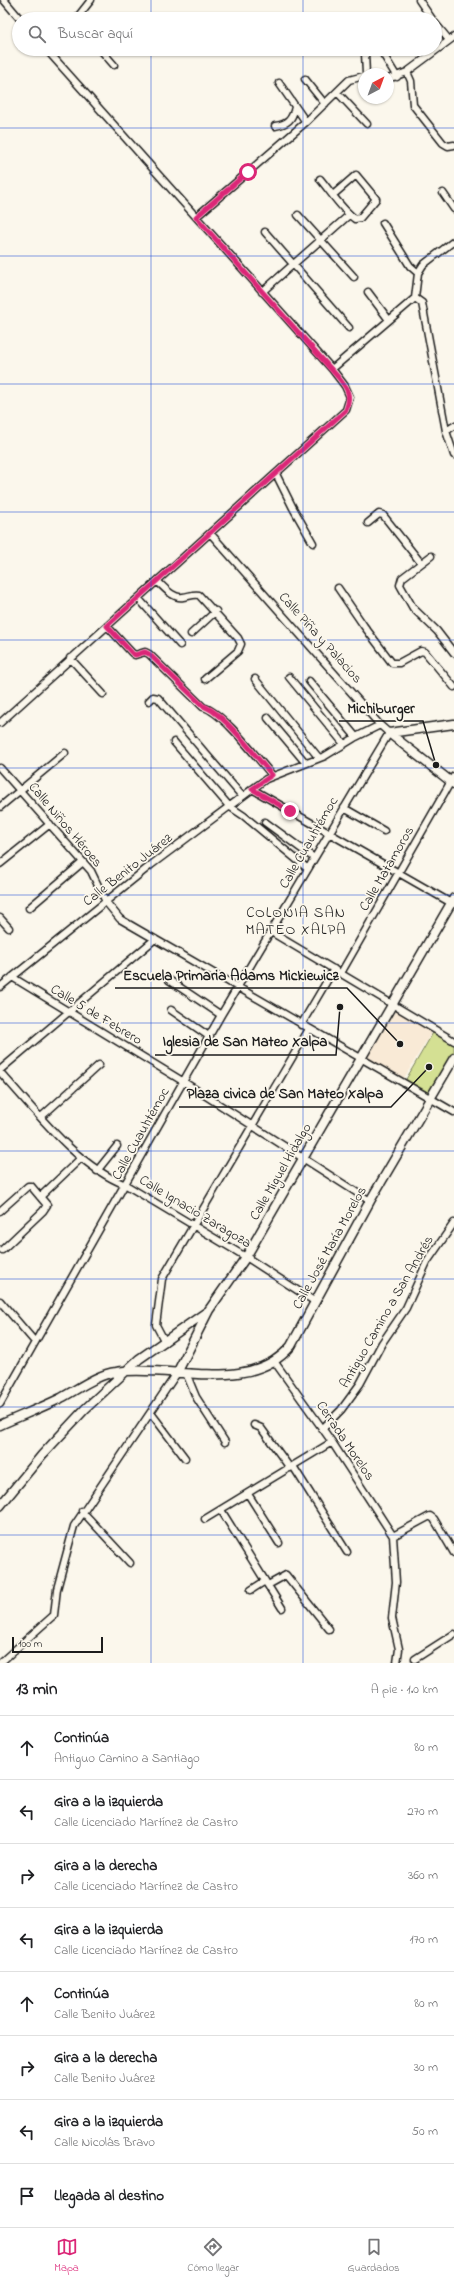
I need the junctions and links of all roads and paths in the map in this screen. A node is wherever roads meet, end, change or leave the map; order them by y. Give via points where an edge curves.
1 (4, 0) edge
2 (91, 0) edge
3 (419, 0) edge
4 (14, 12) edge
5 (82, 12) edge
6 (427, 12) edge
7 (442, 29) edge
8 (452, 38) edge
9 (442, 46) edge
10 (52, 56) edge
11 (106, 56) edge
12 (365, 56) edge
13 (384, 56) edge
14 (428, 56) edge
15 (114, 65) dead end
16 (366, 68) edge
17 (407, 72) junction
18 (397, 77) junction
19 (358, 78) edge
20 (394, 78) edge
21 (305, 79) dead end
22 (279, 83) dead end
23 (337, 92) junction
24 (325, 104) junction
25 (295, 107) junction
26 (306, 122) junction
27 (367, 124) dead end
28 (275, 126) dead end
29 (454, 145) edge
30 (320, 179) dead end
31 (443, 193) dead end
32 (333, 195) junction
33 (454, 209) edge
34 (298, 215) dead end
35 (349, 215) junction
36 (196, 217) junction
37 (383, 223) dead end
38 (265, 232) dead end
39 (320, 241) junction
40 (452, 243) edge
41 (454, 251) edge
42 (294, 264) junction
43 (418, 273) junction
44 (354, 277) dead end
45 (262, 292) junction
46 (368, 292) dead end
47 (415, 298) junction
48 (389, 320) junction
49 (350, 328) dead end
50 (332, 369) junction
51 (454, 426) edge
52 (446, 432) junction
53 (454, 455) edge
54 (276, 474) junction
55 (368, 523) dead end
56 (210, 533) junction
57 (313, 543) dead end
58 (431, 556) dead end
59 (421, 563) junction
60 (157, 581) junction
61 (338, 588) dead end
62 (138, 598) junction
63 (216, 611) junction
64 (107, 626) junction
65 (191, 634) dead end
66 (180, 645) dead end
67 (454, 653) edge
68 (70, 658) junction
69 (289, 677) dead end
70 (205, 679) dead end
71 (255, 679) dead end
72 (309, 681) dead end
73 (454, 687) edge
74 (104, 694) dead end
75 (149, 701) dead end
76 (268, 718) dead end
77 (0, 723) edge
78 (454, 724) edge
79 (380, 725) junction
80 (389, 732) junction
81 (356, 737) junction
82 (174, 742) dead end
83 (344, 744) junction
84 (65, 753) dead end
85 (319, 758) junction
86 (305, 762) junction
87 (0, 768) edge
88 (272, 775) junction
89 (453, 781) edge
90 (252, 789) junction
91 (20, 790) junction
92 (242, 796) junction
93 (229, 806) junction
94 (0, 807) edge
95 (344, 808) junction
96 (265, 822) dead end
97 (50, 824) junction
98 (384, 831) dead end
99 (329, 833) junction
100 (314, 858) junction
101 (83, 862) junction
102 (0, 864) edge
103 (308, 869) junction
104 (398, 873) junction
105 (106, 902) junction
106 (453, 902) edge
107 (28, 908) dead end
108 (0, 918) edge
109 (10, 928) dead end
110 (271, 932) junction
111 (155, 940) junction
112 (334, 969) junction
113 (341, 973) junction
114 (12, 977) junction
115 (169, 980) dead end
116 (0, 987) edge
117 (239, 987) junction
118 (394, 1004) junction
119 (171, 1010) dead end
120 (70, 1013) junction
121 (221, 1016) junction
122 (301, 1025) junction
123 (309, 1029) junction
124 (210, 1037) junction
125 (454, 1041) edge
126 (454, 1058) edge
127 (362, 1059) junction
128 (99, 1065) dead end
129 (0, 1071) edge
130 (184, 1082) junction
131 (431, 1097) junction
132 (454, 1112) edge
133 (41, 1117) junction
134 (252, 1126) junction
135 (117, 1146) dead end
136 (81, 1158) junction
137 (304, 1158) junction
138 (97, 1171) junction
139 (126, 1185) junction
140 (40, 1197) junction
141 (370, 1201) junction
142 (0, 1211) edge
143 (194, 1226) junction
144 (453, 1228) edge
145 (2, 1250) dead end
146 (246, 1257) junction
147 (0, 1300) edge
148 (314, 1301) junction
149 (209, 1310) junction
150 (35, 1342) junction
151 (165, 1342) junction
152 (274, 1361) junction
153 (127, 1371) junction
154 (177, 1373) junction
155 (186, 1373) junction
156 (0, 1404) edge
157 (151, 1413) junction
158 (0, 1425) edge
159 (254, 1425) dead end
160 (322, 1428) junction
161 (225, 1442) dead end
162 (332, 1442) junction
163 (185, 1458) dead end
164 (291, 1467) junction
165 (248, 1494) junction
166 (0, 1506) edge
167 (221, 1510) junction
168 (82, 1511) junction
169 (205, 1519) dead end
170 (393, 1536) junction
171 (279, 1543) dead end
172 (453, 1549) edge
173 (347, 1552) dead end
174 (130, 1563) dead end
175 (267, 1583) junction
176 (251, 1590) dead end
177 (282, 1608) dead end
178 (329, 1629) dead end
179 (454, 1634) edge
180 (415, 1659) dead end
181 (0, 1663) edge
182 (397, 1663) edge

1 - 4 street
2 - 5 street
3 - 6 street
7 - 8 street
8 - 9 street
10 - 36 street
11 - 15 street
12 - 16 street
13 - 18 street
14 - 17 street
17 - 18 street
17 - 29 street via 411,82 413,105 443,143 448,146
18 - 20 street
19 - 23 street via 349,80
21 - 24 street
22 - 25 street
23 - 24 street
23 - 27 street
24 - 26 street
25 - 26 street
25 - 28 street via 290,121
26 - 36 street
30 - 32 street
31 - 33 street
32 - 35 street
32 - 35 street via 356,175 376,199 358,219
34 - 39 street
35 - 39 street
36 - 45 street
37 - 43 street via 410,266
38 - 42 street
39 - 42 street
39 - 44 street
40 - 41 street
40 - 43 street via 423,265
42 - 45 street
42 - 49 street
43 - 47 street
45 - 50 street
46 - 48 street
47 - 48 street
47 - 52 street via 422,302
48 - 50 street
50 - 54 street via 348,391 349,402 346,410
51 - 52 street
52 - 53 street
54 - 56 street
54 - 57 street
55 - 59 street via 379,514 383,516
56 - 60 street
56 - 79 street, Calle Piña y Palacios
58 - 59 street
59 - 67 street via 402,578 402,591 413,608 434,627
60 - 62 street
60 - 63 street via 173,596 199,596
61 - 73 street via 392,663 399,663 421,651 425,652
62 - 64 street
62 - 66 street
63 - 65 street
63 - 70 street via 241,644 238,651
64 - 68 street
64 - 88 street via 132,653 149,654 203,706 221,718
68 - 74 street
68 - 77 street
69 - 83 street
71 - 85 street
72 - 81 street
75 - 92 street via 153,697 158,698
76 - 86 street
78 - 80 main road
79 - 80 street, Calle Piña y Palacios
79 - 81 street, Calle Benito Juárez
80 - 89 main road, Calle Piña y Palacios
80 - 95 street, Calle Cuauhtémoc
81 - 83 street, Calle Benito Juárez
82 - 93 street
83 - 85 street, Calle Benito Juárez
84 - 91 street
85 - 86 street, Calle Benito Juárez
86 - 88 street, Calle Benito Juárez
87 - 91 street, Calle Niños Héroes
88 - 90 street, Calle Benito Juárez
89 - 104 street, Calle Matamoros
90 - 92 street, Calle Benito Juárez
90 - 99 street
91 - 94 street
91 - 97 street, Calle Niños Héroes
92 - 93 street, Calle Benito Juárez
93 - 103 street
93 - 105 street, Calle Benito Juárez
95 - 98 street
95 - 99 street, Calle Cuauhtémoc
96 - 100 street
97 - 101 street, Calle Niños Héroes
97 - 102 street
99 - 100 street, Calle Cuauhtémoc
99 - 104 street
100 - 103 street, Calle Cuauhtémoc
101 - 105 street, Calle Niños Héroes
101 - 107 street
103 - 110 street, Calle Cuauhtémoc
104 - 106 street
104 - 113 street, Calle Matamoros
105 - 111 street, Calle Niños Héroes via 120,919
105 - 114 street, Calle Benito Juárez
106 - 118 main road, Calle Miguel Hidalgo
108 - 109 street
110 - 112 street
110 - 117 street, Calle Cuauhtémoc
111 - 117 street, Calle Niños Héroes
111 - 120 street
112 - 113 street
112 - 122 street
113 - 118 street
114 - 116 street, Calle Benito Juárez
114 - 120 street, Calle 5 de Febrero
115 - 121 street
117 - 121 street, Calle Cuauhtémoc
117 - 122 street, Calle Niños Héroes
118 - 125 street
118 - 127 main road, Calle Miguel Hidalgo
119 - 124 street
120 - 129 street
120 - 130 street, Calle 5 de Febrero
121 - 124 street, Calle Cuauhtémoc
122 - 123 street, Calle Niños Héroes
123 - 127 street, Calle Niños Héroes
123 - 134 street
124 - 130 street, Calle Cuauhtémoc
126 - 131 main road, Calle José María Morelos
127 - 131 street, Calle Niños Héroes
127 - 137 main road, Calle Miguel Hidalgo
128 - 133 street
129 - 133 street, Calle Ignacio Zaragoza
130 - 134 street, Calle 5 de Febrero
130 - 139 street, Calle Cuauhtémoc
131 - 132 street, Calle Niños Héroes
131 - 141 main road, Calle José María Morelos
133 - 136 street, Calle Ignacio Zaragoza
134 - 137 street, Calle 5 de Febrero
134 - 143 street
135 - 138 street
136 - 138 street, Calle Ignacio Zaragoza
136 - 140 street
137 - 141 street, Calle 5 de Febrero
137 - 146 main road, Calle Miguel Hidalgo
138 - 139 street, Calle Ignacio Zaragoza
139 - 143 street, Calle Ignacio Zaragoza
139 - 150 street, Calle Cuauhtémoc
140 - 142 street via 28,1186
140 - 145 street via 47,1205 46,1208
141 - 148 main road, Calle José María Morelos
143 - 146 street, Calle Ignacio Zaragoza
143 - 151 street via 160,1285 156,1325
144 - 160 street, Antiguo Camino a San Andrés via 427,1262 406,1308 382,1343 360,1384 341,1410
146 - 148 street, Calle Ignacio Zaragoza
146 - 149 main road, Calle Miguel Hidalgo
147 - 150 street
148 - 152 main road, Calle José María Morelos via 290,1346
149 - 151 main road, Calle Miguel Hidalgo
149 - 154 main road, Calle Miguel Hidalgo
150 - 156 street, Calle Cuauhtémoc
151 - 153 main road, Calle Miguel Hidalgo via 139,1359
152 - 155 main road, Calle José María Morelos via 264,1366 236,1372
152 - 160 street, Cerrada Morelos
153 - 154 main road, Calle José María Morelos
153 - 158 main road, Calle José María Morelos via 104,1376
153 - 166 main road, Calle Miguel Hidalgo via 72,1422
154 - 155 main road, Calle José María Morelos
154 - 157 street
155 - 161 street via 196,1397
157 - 163 street
157 - 168 street
159 - 164 street via 261,1428
160 - 162 street, Cerrada Morelos
162 - 164 street
162 - 170 street, Cerrada Morelos
164 - 165 street
164 - 173 street
165 - 167 street
165 - 171 street
167 - 169 street
167 - 175 street
168 - 174 street
168 - 181 street via 74,1526 66,1553 54,1615
170 - 172 street via 430,1516 434,1518
170 - 182 street via 396,1582 392,1618 399,1649
175 - 176 street
175 - 177 street
175 - 178 street via 286,1575
179 - 180 street

